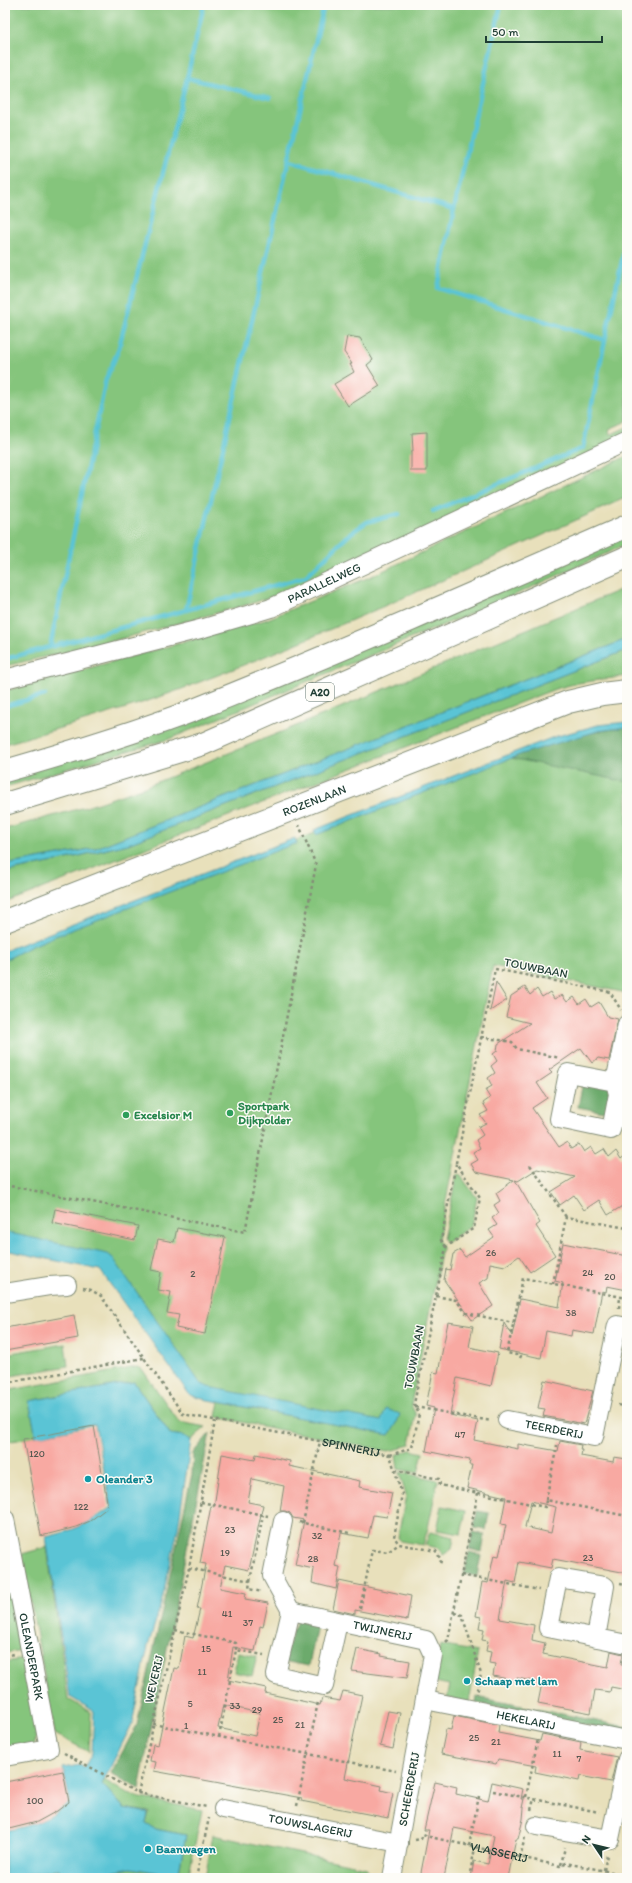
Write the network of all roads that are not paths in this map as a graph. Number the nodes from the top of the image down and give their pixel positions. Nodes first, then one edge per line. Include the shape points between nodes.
1 (627, 441) edge
2 (627, 526) edge
3 (627, 557) edge
4 (5, 679) edge
5 (627, 691) edge
6 (5, 771) edge
7 (5, 804) edge
8 (5, 921) edge
9 (625, 1018) edge
10 (615, 1082) junction
11 (67, 1285) road end
12 (5, 1293) edge
13 (627, 1327) edge
14 (507, 1420) road end
15 (5, 1519) edge
16 (283, 1521) dead end
17 (287, 1604) junction
18 (338, 1622) junction
19 (596, 1638) junction
20 (627, 1644) edge
21 (425, 1700) junction
22 (627, 1740) edge
23 (5, 1758) edge
24 (627, 1759) edge
25 (217, 1809) road end
26 (536, 1826) dead end
27 (399, 1842) junction
28 (392, 1878) edge

1 - 4 street, PARALLELWEG via 271,608 204,628
2 - 6 main road via 460,599 193,710 87,747
3 - 7 main road, A20 via 202,744
5 - 8 main road, ROZENLAAN via 568,702
9 - 10 street
10 - 10 street via 568,1073 558,1119 611,1130 618,1094
11 - 12 street
13 - 14 street, TEERDERIJ via 617,1325 594,1437
15 - 23 street, OLEANDERPARK via 49,1750
16 - 17 street via 272,1576
17 - 18 street, TWIJNERIJ
17 - 18 street, TWIJNERIJ via 276,1675 324,1686
18 - 21 street, TWIJNERIJ via 430,1647
19 - 19 street via 548,1628 558,1578 605,1586
19 - 20 street
21 - 22 street, HEKELARIJ
21 - 27 street, SCHEERDERIJ
24 - 26 street via 610,1840
25 - 27 street, TOUWSLAGERIJ
27 - 28 street, SCHEERDERIJ

